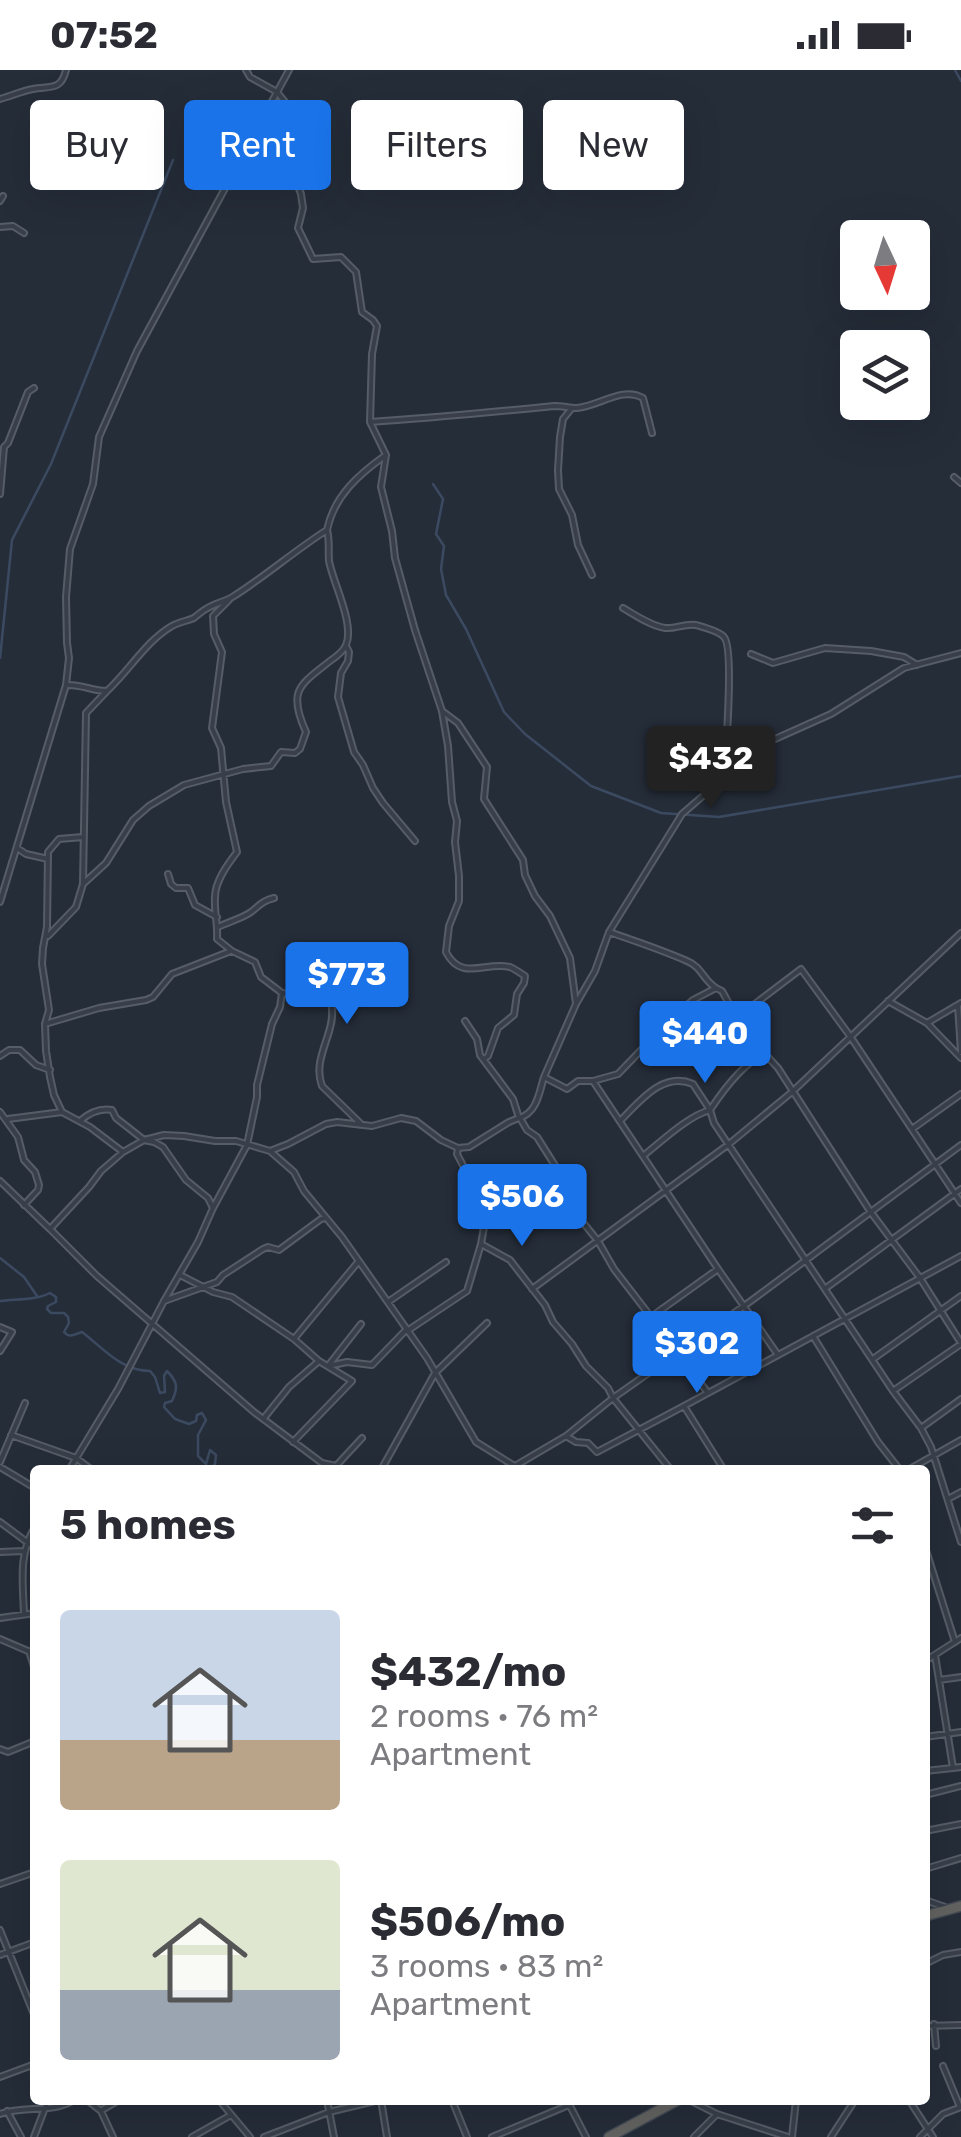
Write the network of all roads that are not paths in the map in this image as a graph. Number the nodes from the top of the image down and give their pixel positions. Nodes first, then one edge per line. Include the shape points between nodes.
1 (66, 70) edge
2 (246, 70) edge
3 (289, 70) edge
4 (278, 92) junction
5 (0, 99) edge
6 (0, 228) edge
7 (24, 232) dead end
8 (34, 388) dead end
9 (572, 408) junction
10 (370, 422) junction
11 (652, 434) dead end
12 (386, 455) junction
13 (954, 477) dead end
14 (961, 483) edge
15 (0, 494) edge
16 (327, 530) junction
17 (592, 575) dead end
18 (229, 600) junction
19 (623, 608) dead end
20 (346, 646) junction
21 (961, 652) edge
22 (751, 654) dead end
23 (917, 664) junction
24 (66, 685) junction
25 (107, 691) junction
26 (442, 711) junction
27 (757, 748) dead end
28 (222, 776) junction
29 (84, 838) junction
30 (415, 841) dead end
31 (17, 848) junction
32 (48, 860) junction
33 (168, 874) dead end
34 (82, 884) junction
35 (274, 898) dead end
36 (0, 902) edge
37 (217, 918) junction
38 (218, 927) junction
39 (609, 932) junction
40 (961, 934) edge
41 (45, 939) junction
42 (232, 951) junction
43 (716, 988) junction
44 (282, 993) junction
45 (888, 1000) junction
46 (576, 1004) junction
47 (959, 1004) edge
48 (739, 1016) junction
49 (464, 1021) dead end
50 (45, 1024) junction
51 (926, 1024) junction
52 (850, 1036) junction
53 (765, 1054) junction
54 (961, 1055) edge
55 (0, 1056) edge
56 (484, 1059) junction
57 (50, 1070) junction
58 (544, 1077) junction
59 (593, 1082) junction
60 (792, 1092) junction
61 (961, 1094) edge
62 (710, 1110) junction
63 (62, 1112) junction
64 (2, 1116) edge
65 (519, 1118) junction
66 (620, 1120) junction
67 (80, 1121) junction
68 (363, 1126) junction
69 (911, 1130) junction
70 (144, 1140) junction
71 (729, 1144) junction
72 (247, 1145) junction
73 (961, 1145) edge
74 (458, 1148) junction
75 (270, 1151) junction
76 (124, 1152) junction
77 (643, 1156) junction
78 (935, 1164) junction
79 (0, 1181) edge
80 (961, 1189) edge
81 (666, 1190) junction
82 (955, 1193) junction
83 (961, 1202) edge
84 (24, 1205) junction
85 (213, 1208) junction
86 (870, 1211) junction
87 (326, 1218) junction
88 (50, 1229) junction
89 (598, 1240) junction
90 (891, 1240) junction
91 (481, 1244) junction
92 (961, 1256) edge
93 (806, 1258) junction
94 (358, 1262) junction
95 (446, 1262) dead end
96 (718, 1269) junction
97 (180, 1274) junction
98 (920, 1278) junction
99 (204, 1287) junction
100 (826, 1288) junction
101 (532, 1289) junction
102 (961, 1296) edge
103 (164, 1301) junction
104 (388, 1303) junction
105 (744, 1306) junction
106 (940, 1311) junction
107 (650, 1317) junction
108 (846, 1318) junction
109 (153, 1323) junction
110 (487, 1323) dead end
111 (361, 1324) dead end
112 (0, 1327) edge
113 (406, 1330) junction
114 (813, 1336) junction
115 (294, 1340) junction
116 (961, 1344) edge
117 (0, 1351) edge
118 (677, 1352) junction
119 (778, 1355) junction
120 (873, 1359) junction
121 (319, 1361) junction
122 (328, 1366) junction
123 (435, 1373) junction
124 (894, 1391) junction
125 (708, 1393) junction
126 (613, 1398) junction
127 (961, 1400) edge
128 (25, 1402) dead end
129 (684, 1406) junction
130 (264, 1418) junction
131 (921, 1428) junction
132 (637, 1430) junction
133 (11, 1435) junction
134 (566, 1436) junction
135 (362, 1438) dead end
136 (961, 1440) edge
137 (293, 1442) junction
138 (934, 1455) junction
139 (76, 1458) junction
140 (0, 1464) edge
141 (72, 1465) edge
142 (85, 1465) edge
143 (329, 1465) edge
144 (341, 1465) edge
145 (384, 1465) edge
146 (513, 1465) edge
147 (517, 1465) edge
148 (667, 1465) edge
149 (720, 1465) edge
150 (896, 1465) edge
151 (917, 1465) edge
152 (30, 1485) edge
153 (961, 1492) edge
154 (948, 1499) junction
155 (0, 1522) edge
156 (30, 1534) edge
157 (961, 1540) edge
158 (26, 1541) junction
159 (30, 1544) edge
160 (0, 1552) edge
161 (24, 1552) junction
162 (930, 1563) edge
163 (24, 1614) junction
164 (30, 1614) edge
165 (0, 1618) edge
166 (961, 1638) edge
167 (0, 1639) edge
168 (955, 1642) junction
169 (30, 1651) edge
170 (934, 1655) junction
171 (930, 1656) edge
172 (961, 1677) edge
173 (938, 1680) junction
174 (961, 1732) edge
175 (948, 1734) junction
176 (930, 1736) edge
177 (30, 1742) edge
178 (0, 1750) edge
179 (961, 1767) edge
180 (953, 1768) junction
181 (930, 1770) edge
182 (961, 1786) edge
183 (930, 1794) edge
184 (961, 1824) edge
185 (930, 1830) edge
186 (961, 1858) edge
187 (930, 1867) edge
188 (30, 1874) edge
189 (0, 1884) edge
190 (930, 1902) edge
191 (961, 1906) edge
192 (949, 1909) junction
193 (930, 1915) edge
194 (0, 1930) edge
195 (30, 1944) edge
196 (9, 1952) junction
197 (961, 1952) edge
198 (0, 1956) edge
199 (930, 1962) edge
200 (30, 2004) edge
201 (934, 2024) junction
202 (930, 2025) edge
203 (961, 2025) edge
204 (936, 2046) dead end
205 (30, 2066) edge
206 (943, 2066) dead end
207 (0, 2077) edge
208 (47, 2105) edge
209 (64, 2105) edge
210 (93, 2105) edge
211 (111, 2105) edge
212 (223, 2105) edge
213 (328, 2105) edge
214 (359, 2105) edge
215 (381, 2105) edge
216 (454, 2105) edge
217 (564, 2105) edge
218 (569, 2105) edge
219 (652, 2105) edge
220 (668, 2105) edge
221 (699, 2105) edge
222 (795, 2105) edge
223 (852, 2105) edge
224 (912, 2105) edge
225 (960, 2107) edge
226 (46, 2110) junction
227 (8, 2111) junction
228 (101, 2111) junction
229 (329, 2112) junction
230 (652, 2113) junction
231 (0, 2114) edge
232 (717, 2114) junction
233 (232, 2115) junction
234 (961, 2117) edge
235 (928, 2129) junction
236 (22, 2137) edge
237 (34, 2137) edge
238 (113, 2137) edge
239 (192, 2137) edge
240 (250, 2137) edge
241 (264, 2137) edge
242 (334, 2137) edge
243 (387, 2137) edge
244 (468, 2137) edge
245 (492, 2137) edge
246 (586, 2137) edge
247 (609, 2137) edge
248 (694, 2137) edge
249 (790, 2137) edge
250 (831, 2137) edge
251 (920, 2137) edge
252 (933, 2137) edge

1 - 5 street via 53,88
2 - 4 street
3 - 4 street
4 - 10 street via 289,107 303,241 313,259 341,257 356,272 362,312 377,326
4 - 24 street via 137,351 99,438 94,484 70,548
6 - 7 street
8 - 15 street via 4,448
9 - 10 street
9 - 11 street via 640,395
9 - 17 street via 560,438 559,489
10 - 12 street
12 - 16 street via 347,488
12 - 26 street via 380,487 395,558
13 - 14 street
16 - 18 street
16 - 20 street
18 - 25 street via 173,625
18 - 28 street via 213,616 222,652 212,728
19 - 39 street via 664,628 686,624 727,640 725,768 718,783 682,814
20 - 28 street via 299,688 306,732 300,749 281,752 270,766
20 - 30 street via 338,696 354,752
21 - 23 street
22 - 23 street via 773,663 825,648 891,653
23 - 27 street
24 - 25 street
24 - 31 street
25 - 29 street via 86,713
26 - 46 street via 487,767 484,800 523,860 570,958
26 - 56 street via 459,876 446,952 464,968 510,967 525,976 514,1015 498,1028
28 - 34 street via 184,785 149,806
28 - 37 street via 238,852 214,890
29 - 32 street via 59,839
29 - 34 street
31 - 32 street
31 - 36 street
32 - 41 street
33 - 37 street via 171,884 188,888 196,905
34 - 41 street via 76,907
35 - 38 street
37 - 38 street
38 - 42 street via 216,939
39 - 43 street via 689,961
39 - 46 street
40 - 45 street
41 - 50 street
42 - 44 street via 255,962 261,977
42 - 50 street via 172,974 146,1000
43 - 48 street
43 - 59 street via 672,1018 618,1074
44 - 68 street via 324,996 331,1003 319,1080
44 - 72 street
45 - 51 street
45 - 52 street
46 - 58 street
47 - 51 street
47 - 54 street
48 - 52 street via 801,969
48 - 53 street
49 - 56 street
50 - 57 street
51 - 54 street
52 - 60 street
52 - 69 street
53 - 60 street
53 - 62 street via 749,1063
55 - 57 street via 20,1050
56 - 65 street
57 - 63 street
58 - 59 street via 567,1089
58 - 65 street via 534,1109
59 - 66 street
60 - 71 street
60 - 86 street
61 - 69 street
62 - 66 street via 693,1084 667,1082
62 - 71 street
62 - 77 street
63 - 64 street
63 - 67 street
64 - 84 street via 39,1185
65 - 74 street
65 - 89 street
66 - 77 street
67 - 70 street via 112,1110
67 - 76 street
68 - 74 street via 408,1118
68 - 75 street via 326,1124
69 - 78 street
70 - 72 street via 164,1135
70 - 76 street
70 - 85 street via 163,1148
71 - 81 street
71 - 93 street
72 - 75 street
72 - 85 street
73 - 78 street
74 - 91 street via 482,1214
75 - 87 street
76 - 88 street
77 - 81 street
78 - 82 street
78 - 86 street
79 - 84 street
80 - 82 street
81 - 89 street
81 - 96 street
82 - 83 street
82 - 90 street
84 - 88 street
85 - 97 street
86 - 90 street
86 - 93 street
87 - 94 street
87 - 99 street
88 - 109 street
89 - 101 street
89 - 107 street
90 - 98 street
90 - 100 street
91 - 101 street via 510,1260
91 - 113 street via 467,1290
92 - 98 street
93 - 100 street
93 - 105 street
94 - 104 street
94 - 115 street
95 - 104 street
96 - 105 street
96 - 107 street
97 - 99 street
97 - 103 street
98 - 106 street
98 - 108 street
99 - 103 street
99 - 115 street via 232,1296
100 - 108 street
101 - 126 street
102 - 106 street
103 - 109 street
104 - 113 street
105 - 118 street
105 - 119 street
106 - 116 street
106 - 120 street
107 - 118 street
108 - 114 street
108 - 120 street
109 - 130 street
109 - 139 street
110 - 123 street
111 - 122 street
112 - 117 street via 12,1332
113 - 122 street via 372,1365
113 - 123 street
114 - 119 street
114 - 150 street
115 - 121 street
116 - 124 street
118 - 125 street
118 - 126 street
119 - 125 street
120 - 124 street
121 - 122 street
121 - 130 street
122 - 137 street via 352,1380
123 - 145 street
123 - 146 street via 476,1442
124 - 131 street
125 - 129 street
126 - 132 street
126 - 134 street
127 - 131 street
128 - 133 street
129 - 132 street
129 - 149 street
130 - 137 street
131 - 138 street
132 - 134 street via 597,1452
132 - 148 street
133 - 139 street
133 - 140 street
134 - 147 street
135 - 144 street
136 - 138 street
137 - 143 street
138 - 151 street
138 - 154 street
139 - 141 street
139 - 142 street
140 - 152 street
153 - 154 street
154 - 157 street
155 - 158 street
156 - 158 street
158 - 159 street
158 - 161 street
160 - 161 street
161 - 163 street
162 - 168 street
163 - 164 street
163 - 165 street
166 - 168 street
167 - 169 street
168 - 170 street
170 - 171 street
170 - 173 street
172 - 173 street
173 - 175 street
174 - 175 street
175 - 176 street
175 - 180 street
177 - 178 street
179 - 180 street
180 - 181 street
182 - 183 street
184 - 185 street
186 - 187 street
188 - 189 street
190 - 192 street
191 - 192 highway
192 - 193 highway
194 - 196 street
195 - 196 street
196 - 198 street
196 - 200 street
197 - 199 street
201 - 202 street
201 - 203 street
201 - 204 street
205 - 207 street
206 - 225 street
208 - 226 street
209 - 226 street
210 - 228 street
211 - 228 street
212 - 233 street
213 - 229 street
214 - 229 street
215 - 243 street
216 - 244 street
217 - 245 street
218 - 246 street
219 - 230 street
220 - 230 highway
221 - 232 street
222 - 249 street
223 - 250 street
224 - 235 street
225 - 234 street
225 - 235 street
226 - 227 street
226 - 237 street
227 - 231 street
227 - 236 street
228 - 238 street
229 - 241 street
229 - 242 street
230 - 247 highway
232 - 248 street
232 - 249 street
233 - 239 street
233 - 240 street
235 - 251 street
235 - 252 street

